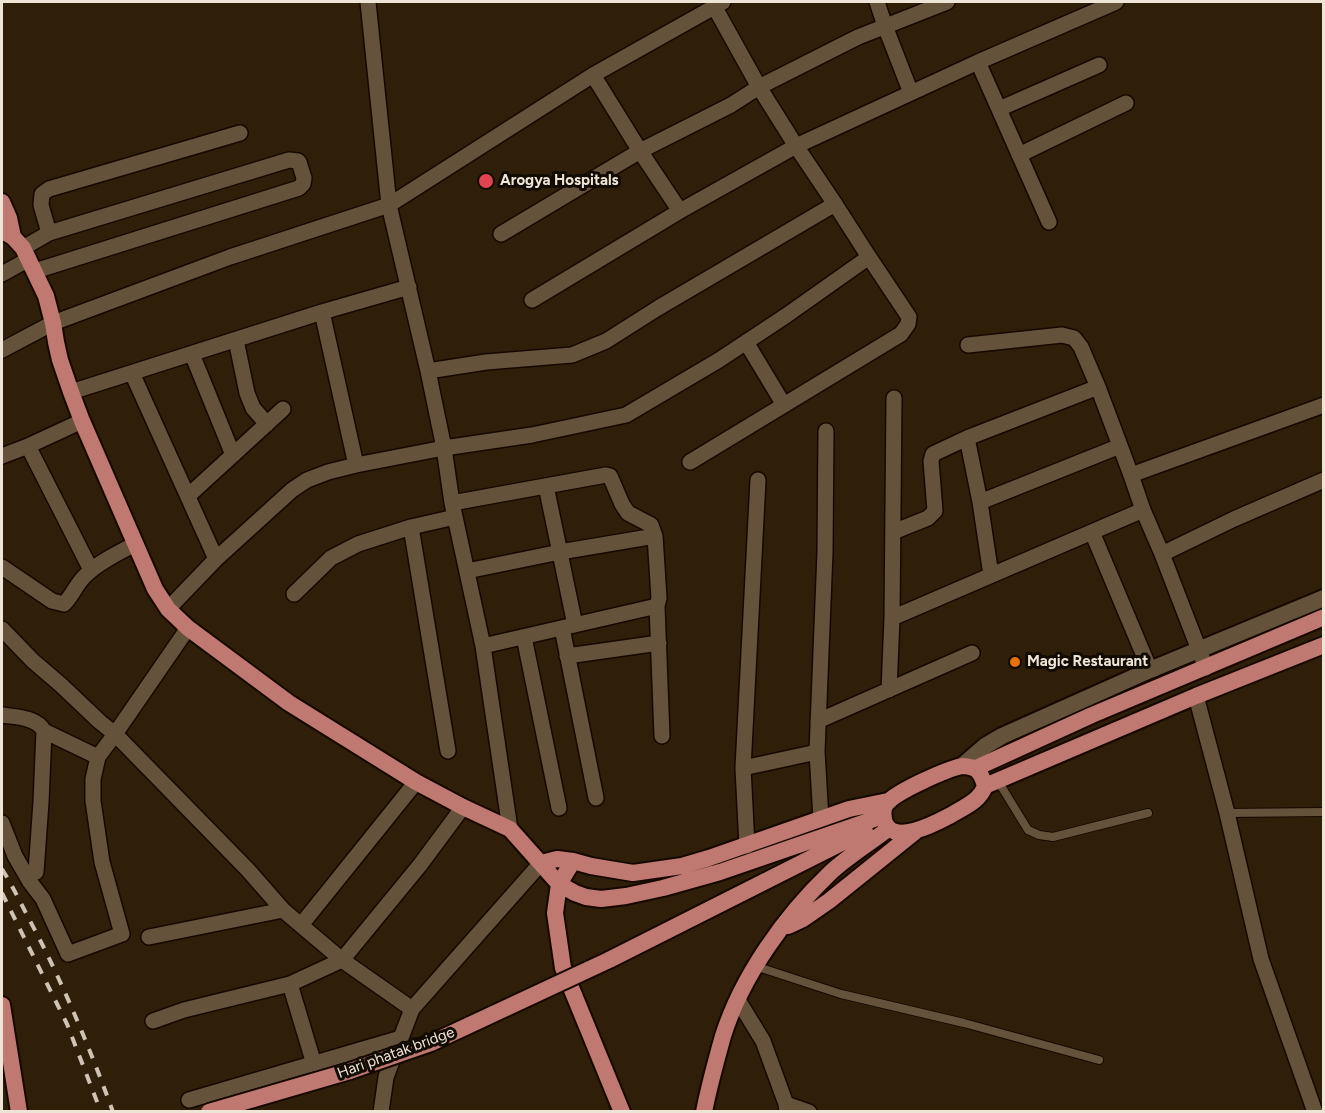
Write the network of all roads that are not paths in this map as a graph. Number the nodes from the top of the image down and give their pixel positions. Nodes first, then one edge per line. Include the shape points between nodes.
1 (368, 2) edge
2 (877, 2) edge
3 (947, 2) edge
4 (1116, 2) edge
5 (719, 4) edge
6 (885, 26) junction
7 (978, 62) junction
8 (1099, 65) dead end
9 (593, 75) junction
10 (759, 87) junction
11 (911, 93) junction
12 (1126, 104) dead end
13 (999, 109) junction
14 (240, 133) dead end
15 (796, 146) junction
16 (640, 151) junction
17 (1019, 155) junction
18 (2, 202) edge
19 (835, 204) junction
20 (389, 205) junction
21 (680, 211) junction
22 (1049, 222) dead end
23 (49, 233) junction
24 (501, 234) dead end
25 (20, 249) edge
26 (869, 257) junction
27 (2, 274) edge
28 (409, 287) junction
29 (532, 300) dead end
30 (322, 312) junction
31 (53, 323) junction
32 (236, 340) junction
33 (746, 342) junction
34 (968, 345) dead end
35 (2, 350) edge
36 (192, 354) junction
37 (428, 371) junction
38 (132, 373) junction
39 (1098, 387) junction
40 (71, 392) junction
41 (894, 398) dead end
42 (784, 405) junction
43 (1323, 405) edge
44 (283, 409) dead end
45 (82, 421) junction
46 (267, 424) junction
47 (826, 432) dead end
48 (967, 438) junction
49 (27, 446) junction
50 (1120, 446) junction
51 (444, 448) junction
52 (233, 455) junction
53 (2, 456) edge
54 (690, 462) dead end
55 (356, 465) junction
56 (1131, 475) junction
57 (758, 480) dead end
58 (1323, 480) edge
59 (546, 486) junction
60 (188, 496) junction
61 (980, 502) junction
62 (454, 510) junction
63 (1143, 510) junction
64 (411, 527) junction
65 (893, 532) junction
66 (1092, 532) junction
67 (655, 536) junction
68 (135, 544) junction
69 (560, 552) junction
70 (1162, 554) junction
71 (216, 559) junction
72 (2, 567) edge
73 (91, 570) junction
74 (467, 571) junction
75 (991, 575) junction
76 (294, 594) dead end
77 (1323, 598) edge
78 (657, 606) junction
79 (168, 609) junction
80 (1323, 617) edge
81 (892, 618) junction
82 (568, 627) junction
83 (188, 628) junction
84 (2, 629) edge
85 (524, 637) junction
86 (659, 643) junction
87 (1323, 645) edge
88 (483, 646) junction
89 (1198, 650) junction
90 (972, 653) dead end
91 (567, 656) junction
92 (1206, 668) junction
93 (1150, 670) junction
94 (889, 690) junction
95 (1196, 696) junction
96 (2, 716) edge
97 (818, 721) junction
98 (44, 731) junction
99 (115, 734) junction
100 (662, 736) dead end
101 (448, 751) dead end
102 (817, 752) junction
103 (98, 757) junction
104 (969, 767) junction
105 (742, 768) junction
106 (416, 782) junction
107 (991, 783) junction
108 (596, 798) dead end
109 (463, 807) junction
110 (559, 807) dead end
111 (1323, 812) edge
112 (1148, 813) dead end
113 (1227, 813) junction
114 (886, 817) junction
115 (821, 819) junction
116 (2, 823) edge
117 (510, 829) junction
118 (916, 831) junction
119 (747, 846) junction
120 (573, 861) junction
121 (541, 863) junction
122 (36, 872) dead end
123 (559, 884) junction
124 (284, 910) junction
125 (301, 925) junction
126 (779, 931) junction
127 (149, 937) dead end
128 (342, 960) junction
129 (755, 966) junction
130 (290, 984) junction
131 (738, 1000) junction
132 (2, 1005) edge
133 (412, 1009) junction
134 (153, 1021) dead end
135 (401, 1038) junction
136 (1099, 1060) dead end
137 (314, 1064) junction
138 (189, 1100) dead end
139 (786, 1108) edge
140 (19, 1112) edge
141 (209, 1112) edge
142 (381, 1112) edge
143 (622, 1112) edge
144 (704, 1112) edge
145 (809, 1112) edge
146 (1315, 1112) edge

1 - 20 street
2 - 6 street
3 - 6 street
4 - 7 street
5 - 9 street
5 - 10 street
6 - 10 street
6 - 11 street
7 - 11 street
7 - 13 street
8 - 13 street
9 - 16 street
9 - 20 street
10 - 15 street
10 - 16 street
11 - 15 street
12 - 17 street
13 - 17 street
14 - 23 street via 49,189 42,194 40,205
15 - 19 street
15 - 21 street
16 - 21 street
16 - 24 street
17 - 22 street
18 - 25 main road
19 - 26 street
19 - 37 street via 606,341 572,355
20 - 28 street
20 - 31 street
21 - 29 street
23 - 25 street
23 - 25 street via 289,160 298,160 304,178 298,188
25 - 27 street
25 - 31 main road via 46,296
26 - 33 street
26 - 42 street via 909,317 908,324 901,334
28 - 30 street
28 - 37 street
30 - 32 street
30 - 55 street
31 - 35 street
31 - 40 main road
32 - 36 street
32 - 46 street via 247,393 253,408
33 - 42 street
33 - 51 street via 626,415
34 - 39 street via 1062,335 1074,338
36 - 38 street
36 - 52 street
37 - 51 street
38 - 40 street
38 - 60 street
39 - 48 street
39 - 50 street
40 - 45 main road
41 - 65 street
42 - 54 street
43 - 56 street
44 - 46 street
45 - 49 street
45 - 68 main road
46 - 52 street
47 - 97 street
48 - 61 street
48 - 65 street via 931,456 935,511 928,518
49 - 53 street
49 - 73 street
50 - 56 street
50 - 61 street
51 - 55 street
51 - 62 street
52 - 60 street
55 - 71 street via 307,480 292,490
56 - 63 street
57 - 105 street
58 - 70 street
59 - 62 street
59 - 67 street via 610,476 628,513 651,525
59 - 69 street
60 - 71 street
61 - 75 street
62 - 64 street
62 - 74 street
63 - 66 street
63 - 70 street
64 - 76 street via 358,544 331,558
64 - 101 street
65 - 81 street
66 - 75 street
66 - 93 street
67 - 69 street
67 - 78 street
68 - 73 street
68 - 79 main road
69 - 74 street
69 - 82 street
70 - 89 street
71 - 79 street
72 - 73 street via 52,601 64,604
74 - 88 street
75 - 81 street
77 - 89 street
78 - 82 street
78 - 86 street
79 - 83 main road
80 - 92 main road
81 - 94 street
82 - 85 street
82 - 91 street
83 - 99 street
83 - 106 main road via 289,703
84 - 99 street via 33,662
85 - 88 street
85 - 110 street
86 - 91 street
86 - 100 street
87 - 95 main road
88 - 117 street
89 - 92 street
89 - 93 street
90 - 94 street
91 - 108 street
92 - 104 main road
93 - 104 street via 1002,735 985,746
94 - 97 street
95 - 107 main road
95 - 113 street
96 - 98 street via 28,719
97 - 102 street
98 - 103 street
98 - 122 street
99 - 103 street
99 - 124 street
102 - 105 street
102 - 115 street
103 - 116 street via 93,801 102,862 122,934 68,954 43,899 15,856
104 - 107 main road
104 - 114 main road via 953,768 903,792
105 - 119 street
106 - 109 main road
106 - 125 street
107 - 112 lane via 1028,830 1039,835 1053,837
107 - 118 main road via 971,804
109 - 117 main road
109 - 128 street
111 - 113 lane
113 - 146 street via 1261,959
114 - 115 main road via 849,809
114 - 118 main road via 903,834
114 - 123 main road via 720,872 626,896 586,897
114 - 126 main road via 814,889
114 - 141 main road, Hari phatak bridge, bridge via 609,960 431,1043
115 - 119 main road
117 - 121 main road
118 - 126 main road via 829,901
119 - 120 main road via 682,866 633,873
120 - 121 main road
120 - 123 main road
121 - 123 main road
121 - 133 street
123 - 143 main road via 555,913 563,968
124 - 125 street
124 - 127 street
125 - 128 street
126 - 129 main road
128 - 130 street
128 - 133 street
129 - 131 main road
129 - 136 lane via 841,994
130 - 134 street
130 - 137 street
131 - 139 street via 763,1041
131 - 144 main road via 724,1035
132 - 140 main road
133 - 135 street
135 - 137 street
135 - 142 street via 386,1077
137 - 138 street
139 - 145 street

